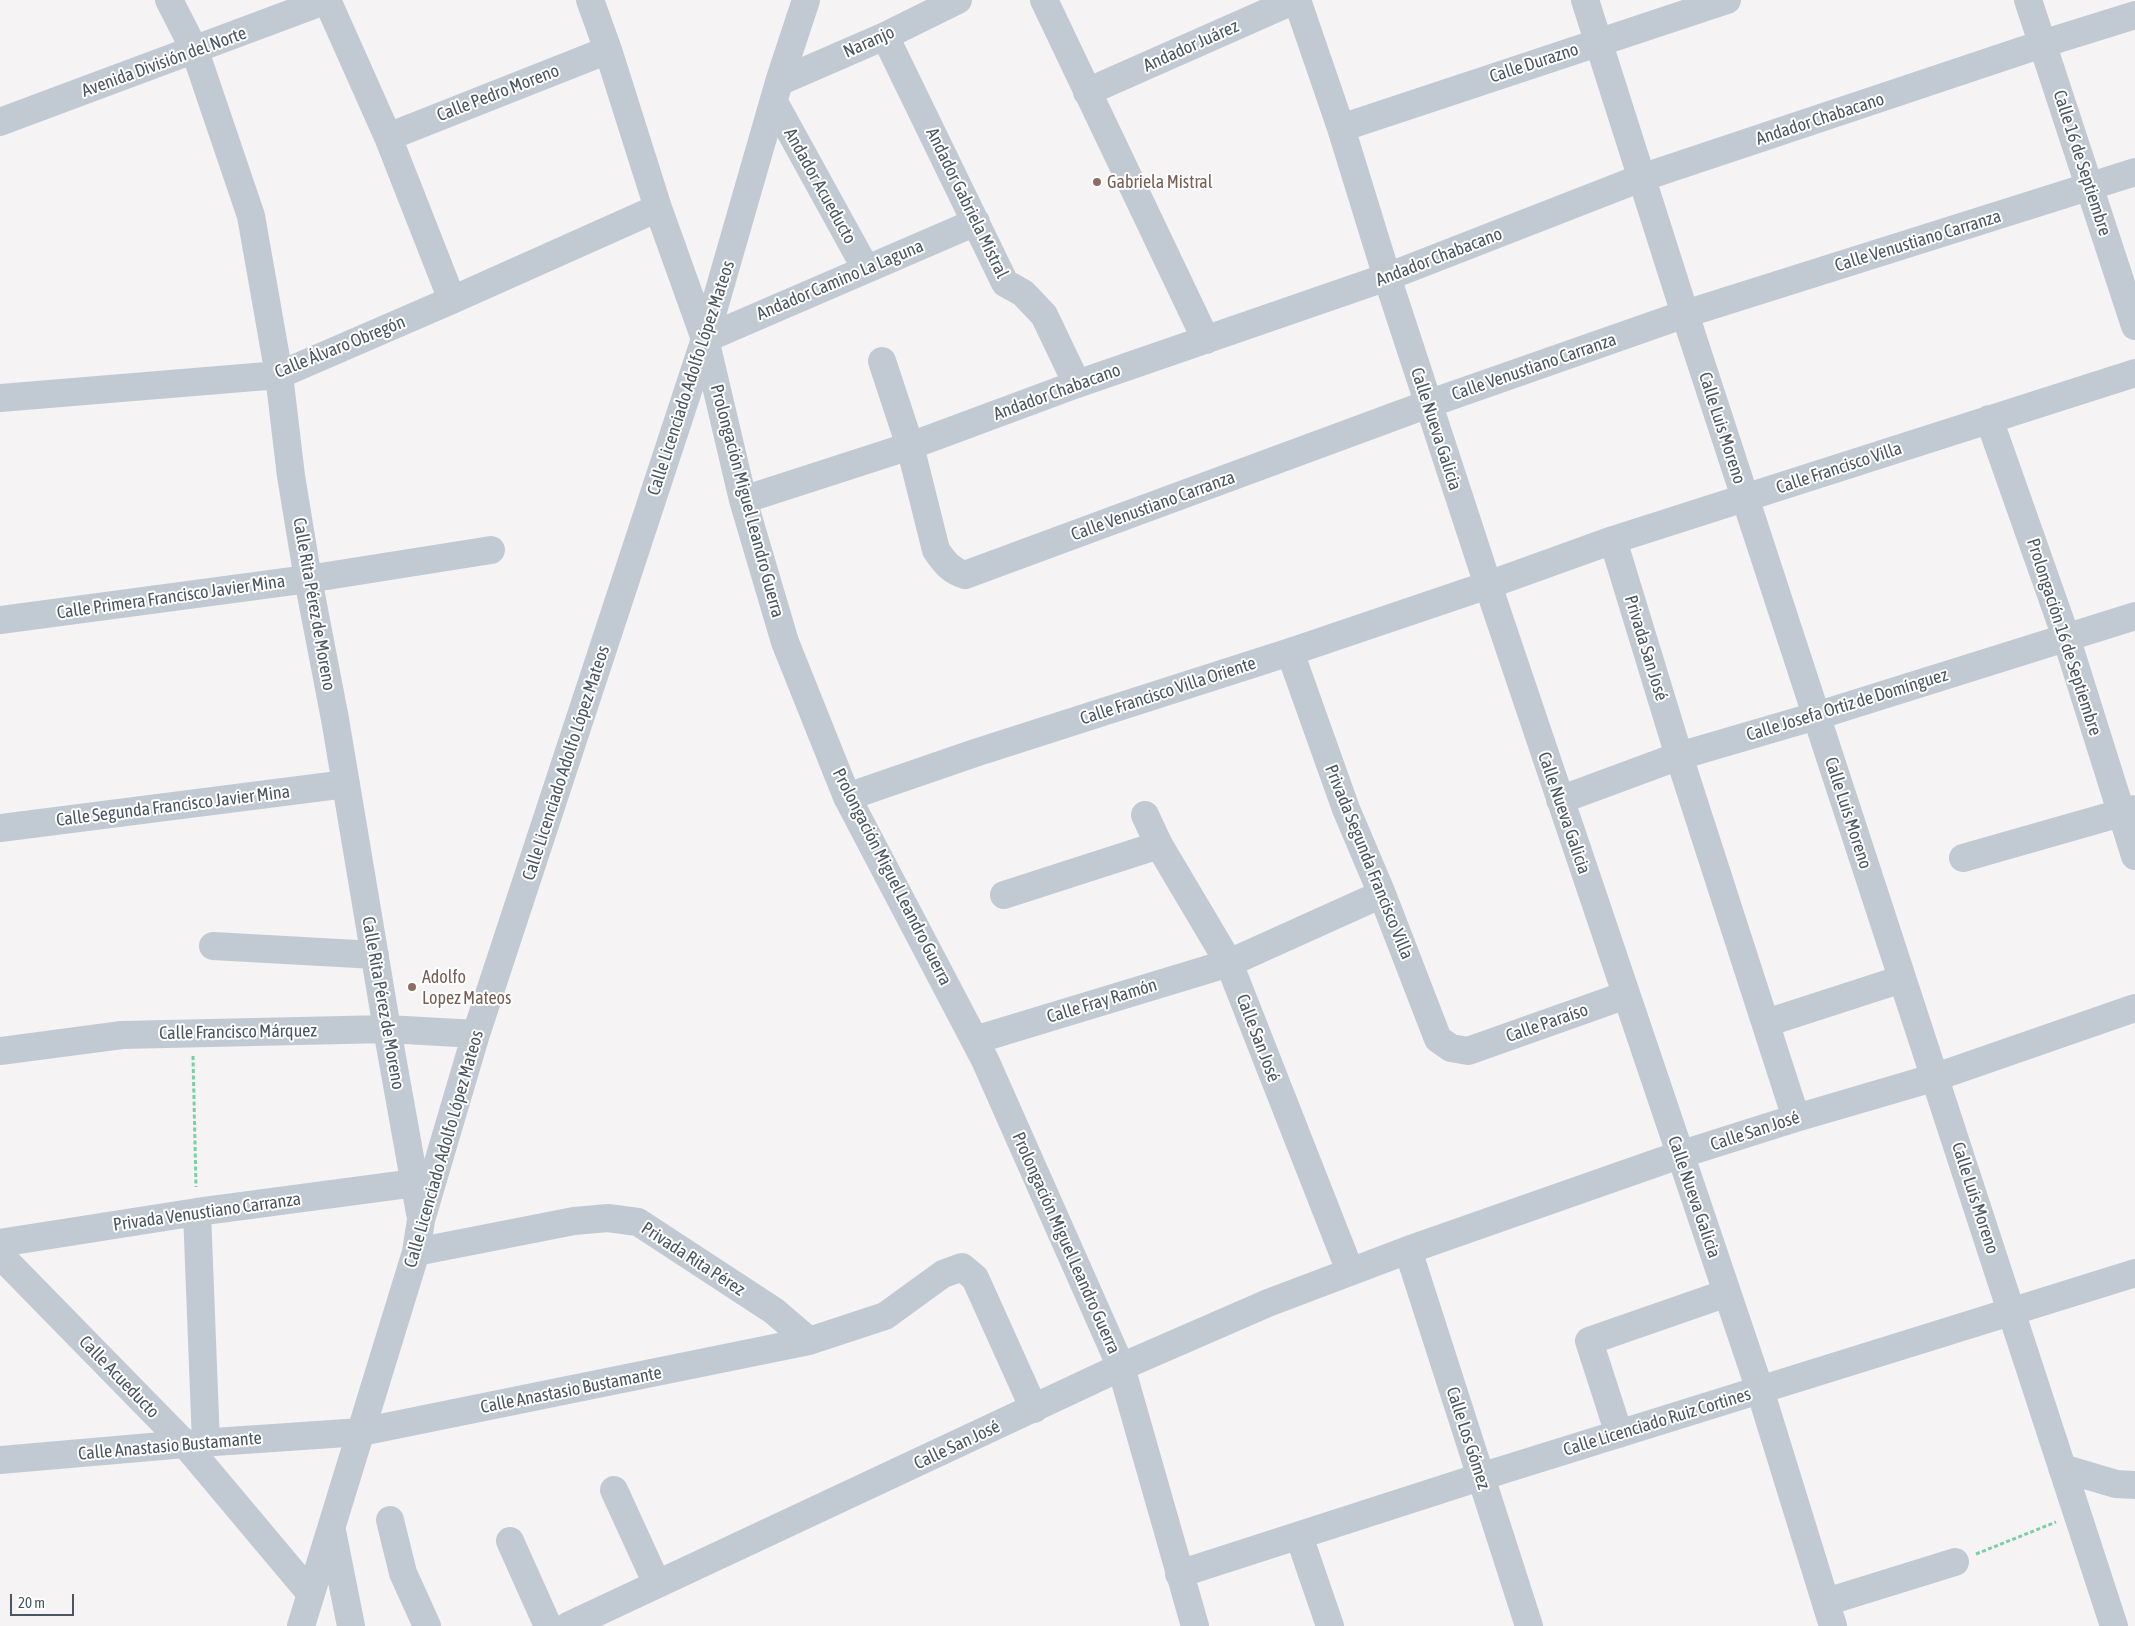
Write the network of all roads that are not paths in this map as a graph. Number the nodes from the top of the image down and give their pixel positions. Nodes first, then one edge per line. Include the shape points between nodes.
1 (169, 0) edge
2 (327, 0) edge
3 (590, 0) edge
4 (806, 0) edge
5 (958, 0) edge
6 (1044, 0) edge
7 (1296, 0) edge
8 (1585, 0) edge
9 (1727, 0) edge
10 (2028, 0) edge
11 (2135, 16) edge
12 (885, 36) junction
13 (1598, 42) junction
14 (2042, 44) junction
15 (608, 50) junction
16 (195, 51) junction
17 (777, 92) junction
18 (1088, 92) junction
19 (0, 122) edge
20 (1341, 128) junction
21 (388, 137) junction
22 (2135, 172) edge
23 (1641, 178) junction
24 (2090, 188) junction
25 (658, 208) junction
26 (976, 222) junction
27 (866, 269) junction
28 (1387, 277) junction
29 (452, 300) junction
30 (1685, 314) junction
31 (2135, 326) edge
32 (705, 339) junction
33 (1206, 340) junction
34 (882, 360) dead end
35 (2135, 373) edge
36 (279, 375) junction
37 (1078, 384) junction
38 (0, 398) edge
39 (1428, 404) junction
40 (1989, 419) junction
41 (910, 446) junction
42 (1745, 498) junction
43 (743, 500) junction
44 (1613, 540) junction
45 (491, 550) dead end
46 (308, 579) junction
47 (1488, 585) junction
48 (2135, 616) edge
49 (0, 620) edge
50 (2066, 637) junction
51 (1290, 652) junction
52 (1816, 716) junction
53 (1679, 756) junction
54 (346, 784) junction
55 (847, 797) junction
56 (1560, 800) junction
57 (2128, 811) edge
58 (1145, 815) dead end
59 (0, 828) edge
60 (1159, 845) junction
61 (2135, 856) edge
62 (1963, 858) dead end
63 (1382, 894) junction
64 (1004, 895) dead end
65 (213, 946) dead end
66 (375, 956) junction
67 (1229, 963) junction
68 (1902, 978) junction
69 (1626, 995) junction
70 (2135, 1008) edge
71 (1766, 1023) junction
72 (387, 1029) junction
73 (476, 1034) junction
74 (975, 1040) junction
75 (0, 1051) edge
76 (1468, 1051) joint
77 (1936, 1077) junction
78 (1796, 1118) junction
79 (1679, 1155) junction
80 (415, 1183) junction
81 (197, 1212) junction
82 (422, 1220) junction
83 (0, 1243) edge
84 (1408, 1250) junction
85 (416, 1252) junction
86 (0, 1255) edge
87 (1350, 1271) junction
88 (2135, 1273) edge
89 (1727, 1293) junction
90 (2011, 1312) junction
91 (809, 1341) junction
92 (1121, 1367) junction
93 (1760, 1390) junction
94 (1034, 1409) junction
95 (361, 1432) junction
96 (1619, 1434) junction
97 (196, 1444) junction
98 (0, 1460) edge
99 (2062, 1468) junction
100 (1480, 1478) junction
101 (2135, 1485) edge
102 (614, 1490) dead end
103 (390, 1520) dead end
104 (331, 1527) junction
105 (1299, 1536) junction
106 (510, 1541) dead end
107 (1955, 1562) road end
108 (1179, 1574) junction
109 (657, 1584) junction
110 (311, 1594) junction
111 (1829, 1614) edge
112 (301, 1626) edge
113 (350, 1626) edge
114 (427, 1626) edge
115 (548, 1626) edge
116 (568, 1626) edge
117 (1195, 1626) edge
118 (1330, 1626) edge
119 (1528, 1626) edge
120 (2114, 1626) edge

1 - 16 street, Calle Rita Pérez de Moreno
2 - 16 street, Avenida División del Norte
2 - 21 street
3 - 15 street, Prolongación Miguel Leandro Guerra
4 - 17 street, Calle Licenciado Adolfo López Mateos
5 - 12 street, Naranjo
6 - 18 street
7 - 18 street, Andador Juárez
7 - 20 street, Calle Nueva Galicia
8 - 13 street, Calle Luis Moreno
9 - 13 street, Calle Durazno
10 - 14 street, Calle 16 de Septiembre
11 - 14 street, Andador Chabacano
12 - 17 street, Naranjo
12 - 26 street, Andador Gabriela Mistral
13 - 20 street, Calle Durazno
13 - 23 street, Calle Luis Moreno
14 - 23 street, Andador Chabacano
14 - 24 street, Calle 16 de Septiembre
15 - 21 street, Calle Pedro Moreno
15 - 25 street, Prolongación Miguel Leandro Guerra
16 - 19 street, Avenida División del Norte
16 - 36 street, Calle Rita Pérez de Moreno via 251,216
17 - 27 street, Andador Acueducto
17 - 32 street, Calle Licenciado Adolfo López Mateos
18 - 33 street
20 - 28 street, Calle Nueva Galicia
21 - 29 street
22 - 24 street, Calle Venustiano Carranza
23 - 28 street, Andador Chabacano
23 - 30 street, Calle Luis Moreno
24 - 30 street, Calle Venustiano Carranza
24 - 31 street, Calle 16 de Septiembre
25 - 29 street, Calle Álvaro Obregón
25 - 32 street, Prolongación Miguel Leandro Guerra
26 - 27 street, Andador Camino La Laguna
26 - 37 street, Andador Gabriela Mistral via 1005,283 1023,293 1044,315
27 - 32 street, Andador Camino La Laguna
28 - 33 street, Andador Chabacano
28 - 39 street, Calle Nueva Galicia
29 - 36 street, Calle Álvaro Obregón
30 - 39 street, Calle Venustiano Carranza
30 - 42 street, Calle Luis Moreno
32 - 43 street, Prolongación Miguel Leandro Guerra
32 - 73 street, Calle Licenciado Adolfo López Mateos
33 - 37 street, Andador Chabacano
34 - 41 street, Calle Venustiano Carranza
35 - 40 street, Calle Francisco Villa
36 - 38 street, Calle Álvaro Obregón
36 - 46 street, Calle Rita Pérez de Moreno via 290,476
37 - 41 street, Andador Chabacano
39 - 41 street, Calle Venustiano Carranza via 965,575 955,572 936,550
39 - 47 street, Calle Nueva Galicia
40 - 42 street, Calle Francisco Villa
40 - 50 street, Prolongación 16 de Septiembre
41 - 43 street, Andador Chabacano
42 - 44 street, Calle Francisco Villa
42 - 52 street, Calle Luis Moreno
43 - 55 street, Prolongación Miguel Leandro Guerra via 785,642
44 - 47 street, Calle Francisco Villa
44 - 53 street, Privada San José
45 - 46 street, Calle Primera Francisco Javier Mina
46 - 49 street, Calle Primera Francisco Javier Mina
46 - 54 street, Calle Rita Pérez de Moreno
47 - 51 street, Calle Francisco Villa Oriente
47 - 56 street, Calle Nueva Galicia
48 - 50 street, Calle Josefa Ortiz de Domínguez
50 - 52 street, Calle Josefa Ortiz de Domínguez
50 - 57 street, Prolongación 16 de Septiembre
51 - 55 street, Calle Francisco Villa Oriente
51 - 63 street, Privada Segunda Francisco Villa via 1346,809
52 - 53 street, Calle Josefa Ortiz de Domínguez
52 - 68 street, Calle Luis Moreno
53 - 56 street, Calle Josefa Ortiz de Domínguez
53 - 71 street
54 - 59 street, Calle Segunda Francisco Javier Mina
54 - 66 street, Calle Rita Pérez de Moreno
55 - 74 street, Prolongación Miguel Leandro Guerra
56 - 69 street, Calle Nueva Galicia
57 - 61 street, Prolongación 16 de Septiembre
57 - 62 street
58 - 60 street, Calle San José
60 - 64 street
60 - 67 street, Calle San José
63 - 67 street, Calle Fray Ramón
63 - 76 street, Privada Segunda Francisco Villa via 1438,1039 1450,1048
65 - 66 street
66 - 72 street, Calle Rita Pérez de Moreno
67 - 74 street, Calle Fray Ramón
67 - 87 street, Calle San José
68 - 71 street
68 - 77 street, Calle Luis Moreno
69 - 76 street, Calle Paraíso
69 - 79 street, Calle Nueva Galicia
70 - 77 street, Calle San José
71 - 78 street
72 - 73 street, Calle Francisco Márquez
72 - 75 street, Calle Francisco Márquez via 122,1035
72 - 80 street, Calle Rita Pérez de Moreno
73 - 82 street, Calle Licenciado Adolfo López Mateos
74 - 92 street, Prolongación Miguel Leandro Guerra
77 - 78 street, Calle San José
77 - 90 street, Calle Luis Moreno
78 - 79 street, Calle San José
79 - 84 street, Calle San José
79 - 89 street, Calle Nueva Galicia
80 - 81 street, Privada Venustiano Carranza
80 - 82 street, Calle Rita Pérez de Moreno
81 - 83 street, Privada Venustiano Carranza
81 - 97 street
82 - 85 street, Calle Licenciado Adolfo López Mateos
84 - 87 street, Calle San José
84 - 100 street, Calle Los Gómez
85 - 91 street, Privada Rita Pérez via 574,1220 608,1218 638,1222 774,1311
85 - 95 street, Calle Licenciado Adolfo López Mateos
86 - 97 street, Calle Acueducto
87 - 92 street, Calle San José
88 - 90 street, Calle Licenciado Ruiz Cortines
89 - 93 street, Calle Nueva Galicia
89 - 96 street via 1589,1340
90 - 93 street, Calle Licenciado Ruiz Cortines
90 - 99 street, Calle Luis Moreno
91 - 94 street, Calle Anastasio Bustamante via 886,1316 943,1274 962,1268 975,1278
91 - 95 street, Calle Anastasio Bustamante
92 - 94 street, Calle San José
92 - 108 street, Prolongación Miguel Leandro Guerra
93 - 96 street, Calle Licenciado Ruiz Cortines
93 - 111 street, Calle Nueva Galicia
94 - 109 street, Calle San José
95 - 97 street, Calle Anastasio Bustamante
95 - 104 street, Calle Licenciado Adolfo López Mateos
96 - 100 street, Calle Licenciado Ruiz Cortines
97 - 98 street, Calle Anastasio Bustamante
97 - 110 street, Calle Acueducto
99 - 101 street via 2116,1484
99 - 120 street, Calle Luis Moreno
100 - 105 street, Calle Licenciado Ruiz Cortines
100 - 119 street, Calle Los Gómez
102 - 109 street
103 - 114 street via 403,1573
104 - 110 street, Calle Licenciado Adolfo López Mateos
104 - 113 street
105 - 108 street, Calle Licenciado Ruiz Cortines
105 - 118 street
106 - 115 street
107 - 111 street
108 - 117 street, Prolongación Miguel Leandro Guerra
109 - 116 street, Calle San José
110 - 112 street, Calle Licenciado Adolfo López Mateos

